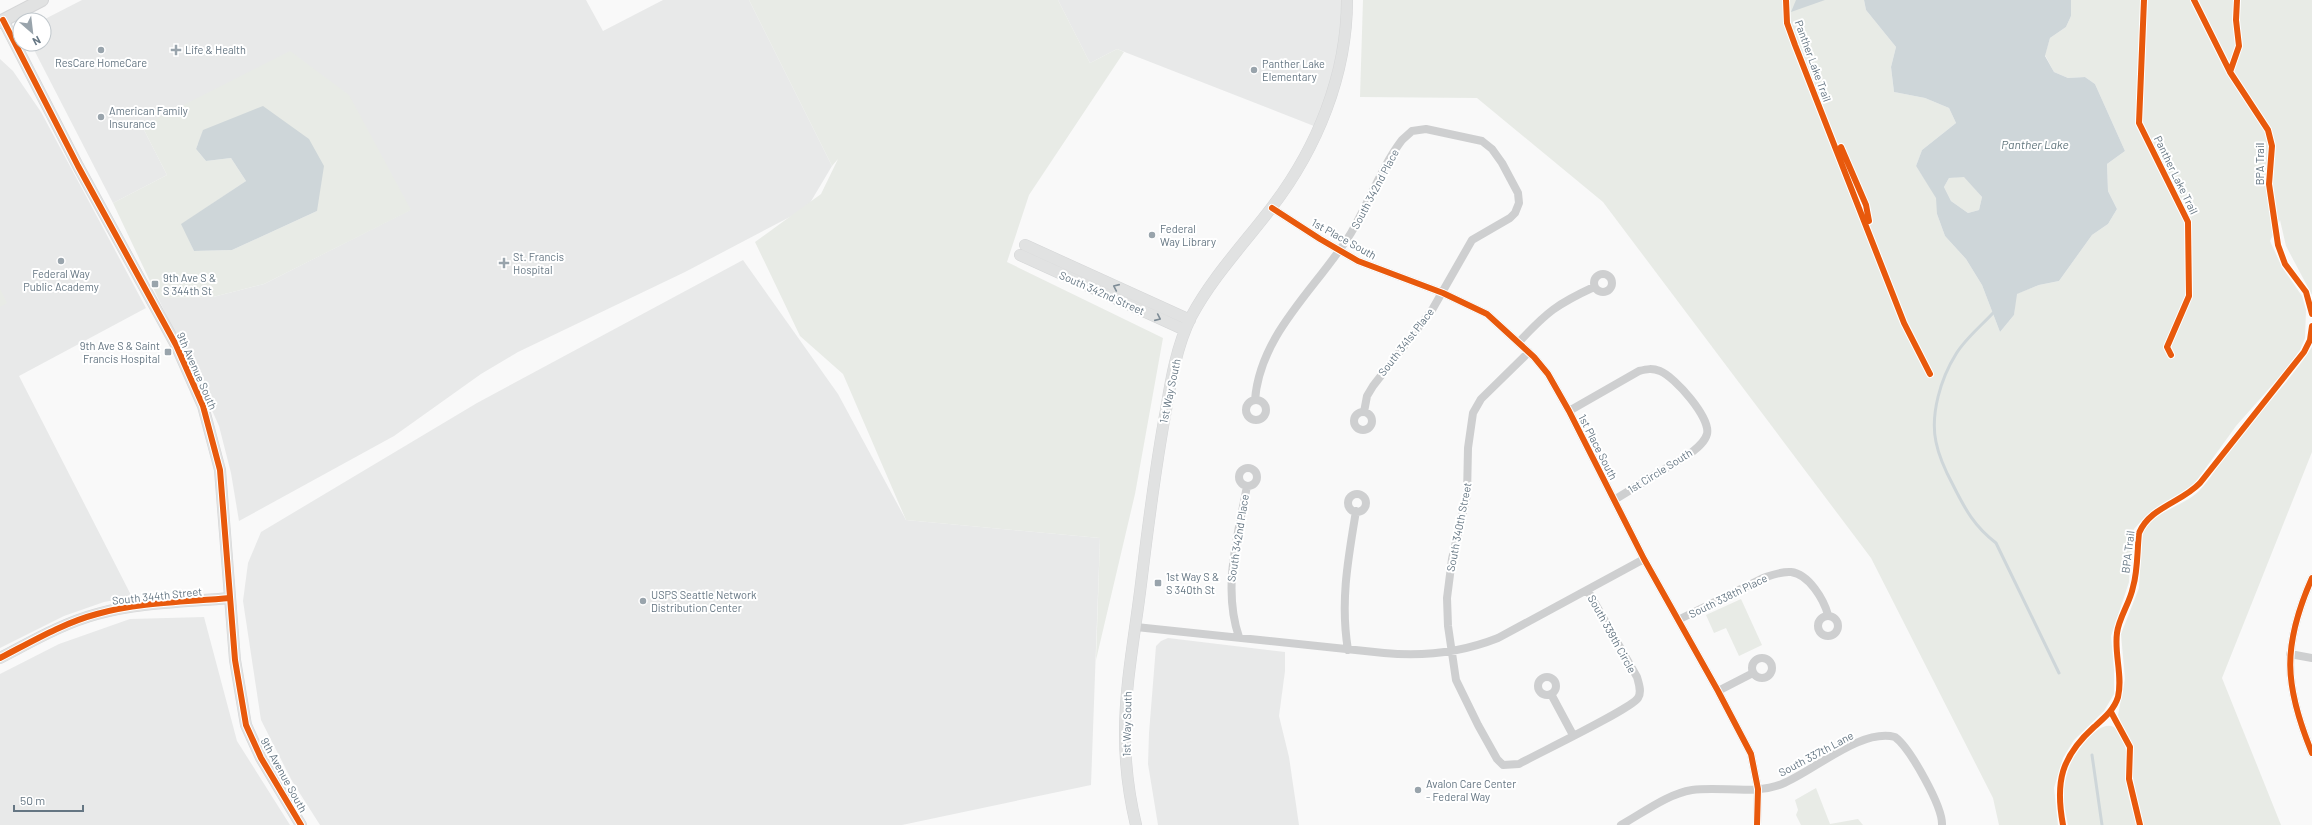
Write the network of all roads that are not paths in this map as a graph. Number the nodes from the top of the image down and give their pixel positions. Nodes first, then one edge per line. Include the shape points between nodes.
1 (42, 0) edge
2 (1347, 0) edge
3 (2, 21) edge
4 (1466, 136) joint
5 (1272, 208) junction
6 (1025, 245) dead end
7 (1339, 250) junction
8 (1020, 255) dead end
9 (1594, 287) dead end
10 (1443, 293) junction
11 (1190, 320) junction
12 (1185, 330) junction
13 (1519, 342) junction
14 (1529, 352) junction
15 (1255, 400) dead end
16 (1569, 411) junction
17 (1364, 412) dead end
18 (1247, 486) dead end
19 (1614, 500) junction
20 (1356, 512) dead end
21 (1644, 560) junction
22 (2312, 578) edge
23 (1588, 590) junction
24 (230, 598) junction
25 (1828, 615) dead end
26 (1678, 620) junction
27 (1136, 627) junction
28 (1239, 637) junction
29 (1348, 650) junction
30 (1452, 652) junction
31 (2290, 654) junction
32 (0, 658) edge
33 (2312, 658) edge
34 (1753, 672) dead end
35 (1718, 690) junction
36 (1551, 694) dead end
37 (1573, 735) junction
38 (2312, 753) edge
39 (1758, 789) junction
40 (301, 825) edge
41 (1136, 825) edge
42 (1621, 825) edge
43 (1757, 825) edge
44 (1942, 825) edge

1 - 3 main road
2 - 5 street, 1st Way South via 1343,52 1330,101 1308,151
3 - 24 street, 9th Avenue South via 181,356 203,406 220,470
4 - 7 street, South 342nd Place via 1426,129 1415,130 1406,136 1396,148
4 - 10 street, South 341st Place via 1482,141 1492,149 1513,181 1519,204 1515,214 1510,218 1472,240
5 - 7 street, 1st Place South
5 - 11 street, 1st Way South via 1214,278
11 -> 6 street, South 342nd Street
7 - 10 street, 1st Place South via 1376,268
7 - 15 street, South 342nd Place via 1282,327 1264,364 1256,387
8 -> 12 street, South 342nd Street
9 - 13 street via 1550,310
10 - 13 street, 1st Place South via 1487,314
10 - 17 street, South 341st Place via 1382,373 1367,396
11 - 12 street, 1st Way South
12 - 27 street, 1st Way South via 1169,394 1154,476
13 - 14 street, 1st Place South
14 - 16 street, 1st Place South via 1548,374
14 - 30 street, South 340th Street via 1481,399 1471,420 1467,495 1452,559 1447,598
16 - 19 street, 1st Place South
16 - 19 street, 1st Circle South via 1639,371 1651,368 1662,371 1671,378 1700,411 1707,425 1707,435 1701,445
18 - 28 street, South 342nd Place via 1232,572 1232,612
19 - 21 street, 1st Place South
20 - 29 street via 1344,601
21 - 23 street
21 - 26 street, 1st Place South
22 - 31 street via 2295,625
23 - 30 street via 1498,638
23 - 37 street, South 339th Circle via 1637,677 1640,694 1637,700 1621,710
24 - 32 street, South 344th Street via 125,608 98,614 60,628
24 - 40 street, 9th Avenue South via 235,660 246,725 261,758
25 - 26 street, South 338th Place via 1812,586 1803,577 1792,572 1763,578
26 - 35 street, 1st Place South
27 - 28 street
27 - 41 street, 1st Way South via 1126,702 1125,735
28 - 29 street
29 - 30 street via 1418,656
30 - 37 street, South 339th Circle via 1456,680 1462,694 1502,765 1519,764
31 - 33 street
31 - 38 street via 2293,701
34 - 35 street
35 - 39 street, 1st Place South via 1751,754
36 - 37 street
39 - 42 street, South 337th Lane via 1706,789 1684,792
39 - 43 street, 1st Place South
39 - 44 street, South 337th Lane via 1787,782 1870,737 1895,737 1907,752 1939,806

